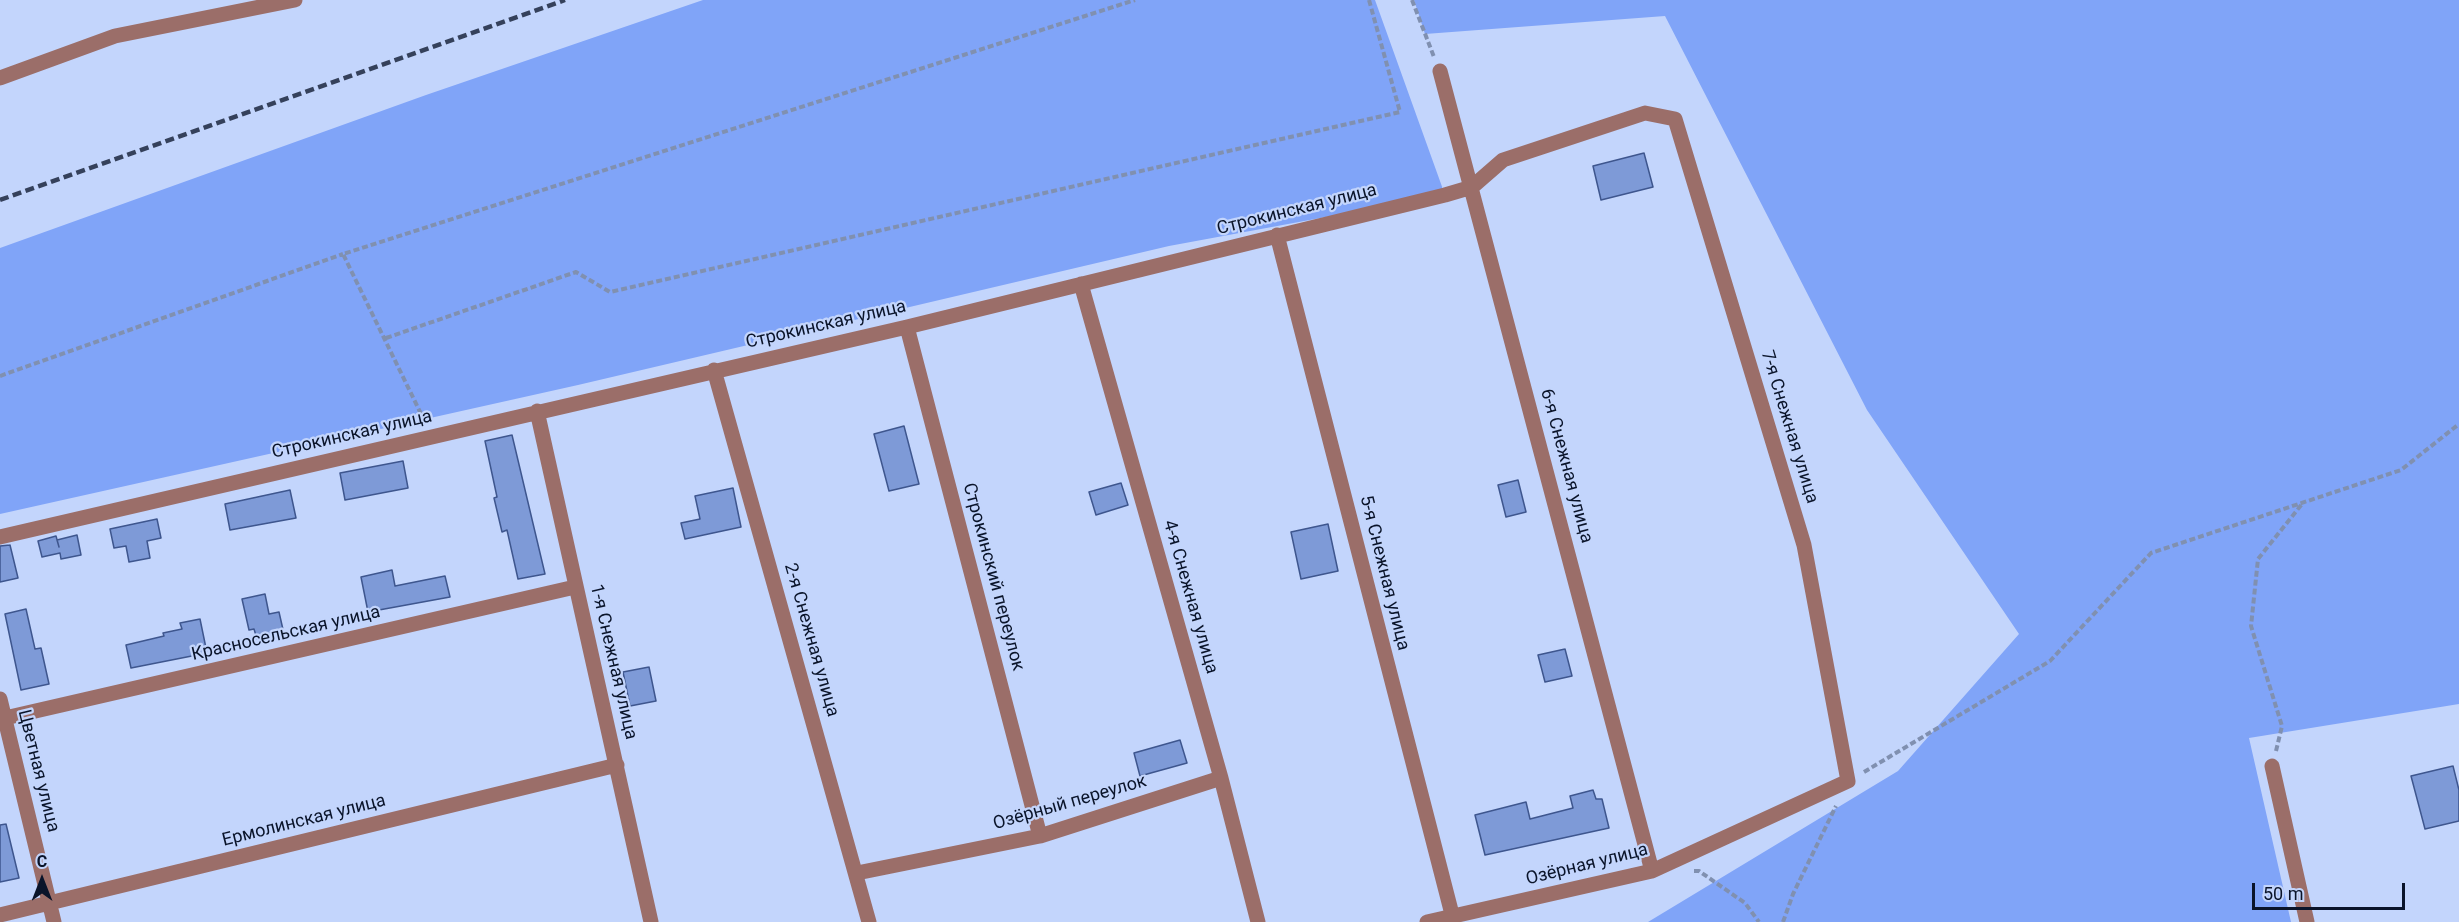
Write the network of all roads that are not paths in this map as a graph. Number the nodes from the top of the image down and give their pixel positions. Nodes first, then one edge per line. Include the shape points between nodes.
1 (295, 0) edge
2 (1440, 71) road end
3 (0, 78) edge
4 (1645, 113) joint
5 (1472, 187) junction
6 (1277, 234) junction
7 (1081, 284) junction
8 (907, 327) junction
9 (714, 370) junction
10 (537, 411) junction
11 (0, 537) edge
12 (575, 587) junction
13 (0, 699) edge
14 (5, 718) junction
15 (616, 765) junction
16 (2271, 766) road end
17 (1221, 778) junction
18 (1848, 781) joint
19 (1040, 836) junction
20 (1652, 871) junction
21 (857, 873) junction
22 (49, 902) junction
23 (0, 915) edge
24 (1453, 919) edge
25 (54, 922) edge
26 (651, 922) edge
27 (869, 922) edge
28 (1258, 922) edge
29 (1427, 922) edge
30 (2307, 922) edge

1 - 3 street via 115,36
2 - 5 street, 6-я Снежная улица
4 - 5 street, Строкинская улица via 1503,160
4 - 18 street, 7-я Снежная улица via 1675,119 1698,193 1804,545
5 - 6 street, Строкинская улица
5 - 20 street, 6-я Снежная улица
6 - 7 street, Строкинская улица
6 - 24 street, 5-я Снежная улица
7 - 8 street, Строкинская улица
7 - 17 street, 4-я Снежная улица
8 - 9 street, Строкинская улица
8 - 19 street, Строкинский переулок
9 - 10 street, Строкинская улица
9 - 21 street, 2-я Снежная улица
10 - 11 street, Строкинская улица
10 - 12 street, 1-я Снежная улица
12 - 14 street, Красносельская улица
12 - 15 street, 1-я Снежная улица
13 - 14 street, Цветная улица
14 - 22 street, Цветная улица
15 - 22 street, Ермолинская улица
15 - 26 street, 1-я Снежная улица
16 - 30 street
17 - 19 street, Озёрный переулок
17 - 28 street, 4-я Снежная улица
18 - 20 street, Озёрная улица
19 - 21 street, Озёрный переулок
20 - 24 street, Озёрная улица
21 - 27 street, 2-я Снежная улица
22 - 23 street, Ермолинская улица
22 - 25 street, Цветная улица
24 - 29 street, Озёрная улица

